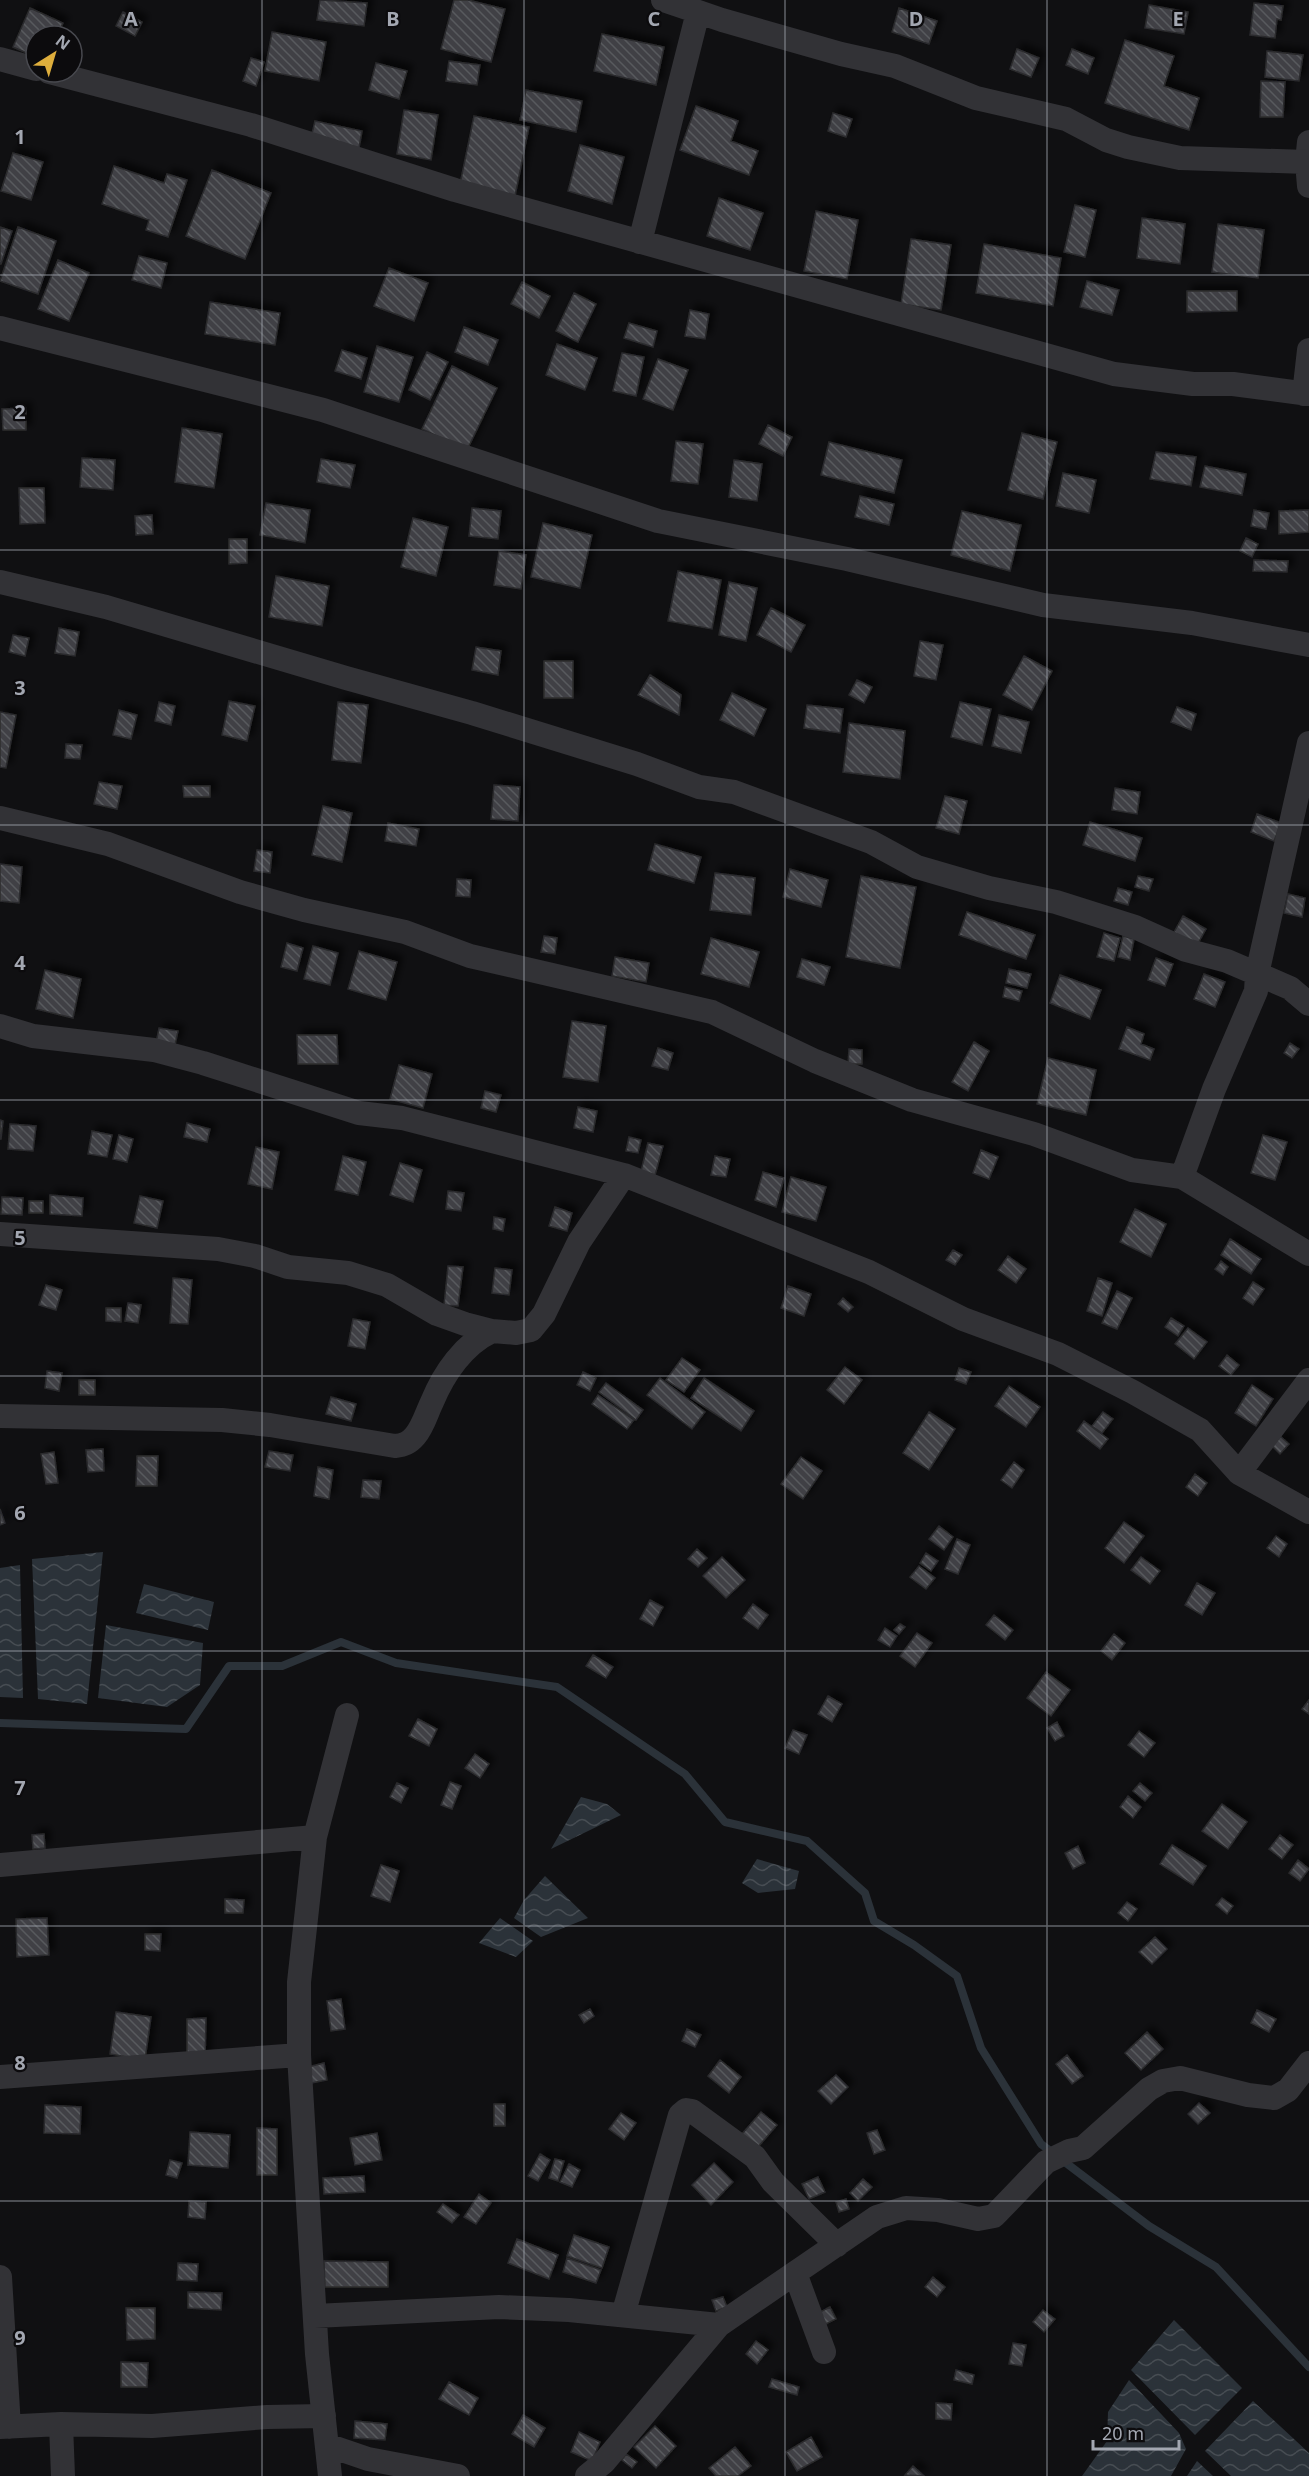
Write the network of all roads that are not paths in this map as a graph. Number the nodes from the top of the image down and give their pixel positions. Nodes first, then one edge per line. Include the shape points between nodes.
1 (663, 0) edge
2 (698, 12) junction
3 (0, 59) edge
4 (24, 66) edge
5 (84, 81) edge
6 (1308, 152) edge
7 (1309, 186) edge
8 (639, 242) junction
9 (0, 328) edge
10 (1309, 350) edge
11 (1306, 394) edge
12 (0, 582) edge
13 (1309, 645) edge
14 (1309, 742) edge
15 (0, 818) edge
16 (1257, 974) junction
17 (1309, 1004) edge
18 (0, 1026) edge
19 (624, 1175) junction
20 (1182, 1177) junction
21 (0, 1234) edge
22 (1309, 1254) edge
23 (492, 1331) junction
24 (1309, 1380) edge
25 (0, 1416) edge
26 (1239, 1473) junction
27 (1309, 1512) edge
28 (347, 1715) dead end
29 (315, 1837) junction
30 (0, 1865) edge
31 (299, 2055) junction
32 (1309, 2063) edge
33 (0, 2077) edge
34 (837, 2245) junction
35 (795, 2273) junction
36 (0, 2277) edge
37 (623, 2315) junction
38 (315, 2316) junction
39 (719, 2325) junction
40 (824, 2352) dead end
41 (324, 2416) junction
42 (61, 2424) junction
43 (5, 2427) edge
44 (327, 2445) junction
45 (63, 2476) edge
46 (330, 2476) edge
47 (458, 2476) edge
48 (587, 2476) edge

1 - 2 street
2 - 6 street via 895,66 976,98 1066,119 1128,147 1180,158
2 - 8 street
3 - 4 street
5 - 8 street via 251,125 455,190
6 - 7 street
8 - 11 street via 1114,374
9 - 13 street via 323,410 658,521 1043,604 1192,622
10 - 11 street
12 - 16 street via 106,607 472,713 699,787 734,792 871,842 917,867 1101,915
14 - 16 street
15 - 20 street via 100,842 240,892 405,932 470,956 712,1012 814,1061 912,1100 1034,1134 1132,1170
16 - 17 street via 1290,988
16 - 20 street via 1256,991
18 - 19 street via 33,1036 154,1050 359,1113 402,1118
19 - 23 street via 579,1242 538,1322 531,1330 516,1334
19 - 26 street via 869,1272 963,1319 1058,1354 1200,1430
20 - 22 street
21 - 23 street via 218,1249 288,1268 348,1273 387,1285 437,1314
23 - 25 street via 478,1338 457,1359 435,1393 417,1434 404,1445 222,1420
24 - 26 street
26 - 27 street
28 - 29 street
29 - 30 street
29 - 31 street via 299,1982
31 - 33 street
31 - 38 street
32 - 34 street via 1288,2090 1274,2098 1180,2078 1163,2081 1083,2148 1046,2162 994,2216 978,2219 906,2208 877,2217
34 - 35 street
34 - 37 street via 773,2182 755,2157 686,2110 680,2115
35 - 39 street
35 - 40 street
36 - 43 street
37 - 38 street via 499,2307
37 - 39 street
38 - 41 street
39 - 48 street via 604,2462
41 - 42 street via 152,2426
41 - 44 street
42 - 43 street
42 - 45 street
44 - 46 street
44 - 47 street via 368,2459

